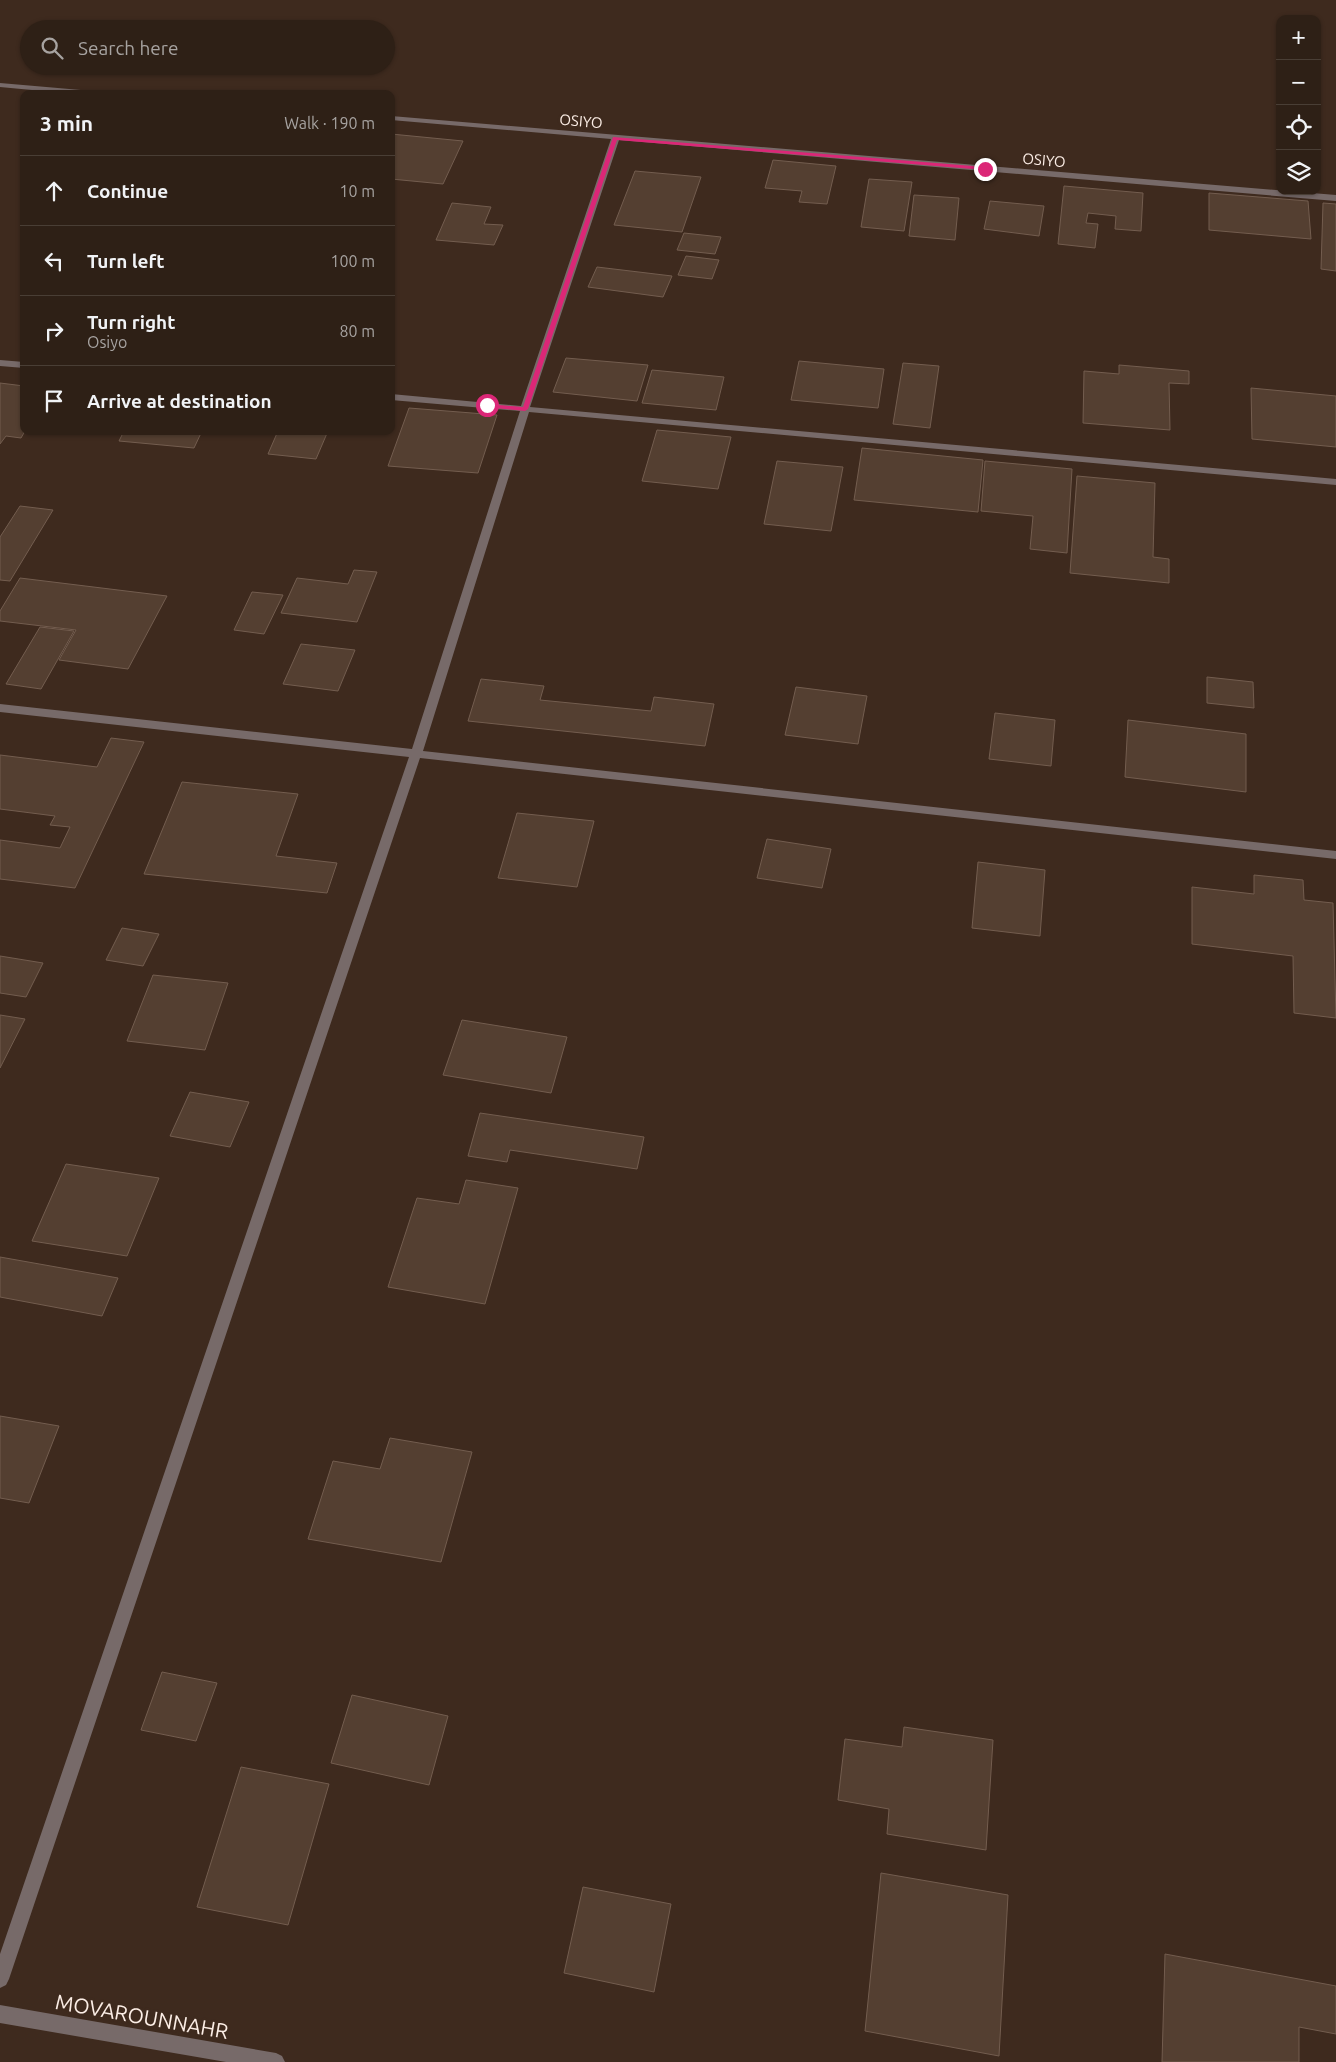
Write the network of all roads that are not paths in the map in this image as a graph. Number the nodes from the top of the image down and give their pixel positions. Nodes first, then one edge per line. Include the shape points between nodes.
1 (0, 85) edge
2 (58, 90) edge
3 (395, 118) edge
4 (615, 138) junction
5 (1336, 198) edge
6 (0, 363) edge
7 (20, 365) edge
8 (395, 397) edge
9 (525, 409) junction
10 (1336, 482) edge
11 (0, 708) edge
12 (416, 754) junction
13 (1336, 855) edge
14 (0, 1979) edge
15 (0, 2014) edge
16 (276, 2062) edge

1 - 2 street
3 - 4 street, OSIYO
4 - 5 street, OSIYO
4 - 9 street
6 - 7 street
8 - 9 street
9 - 10 street
9 - 12 street
11 - 12 street
12 - 13 street
12 - 14 street
15 - 16 street, MOVAROUNNAHR

